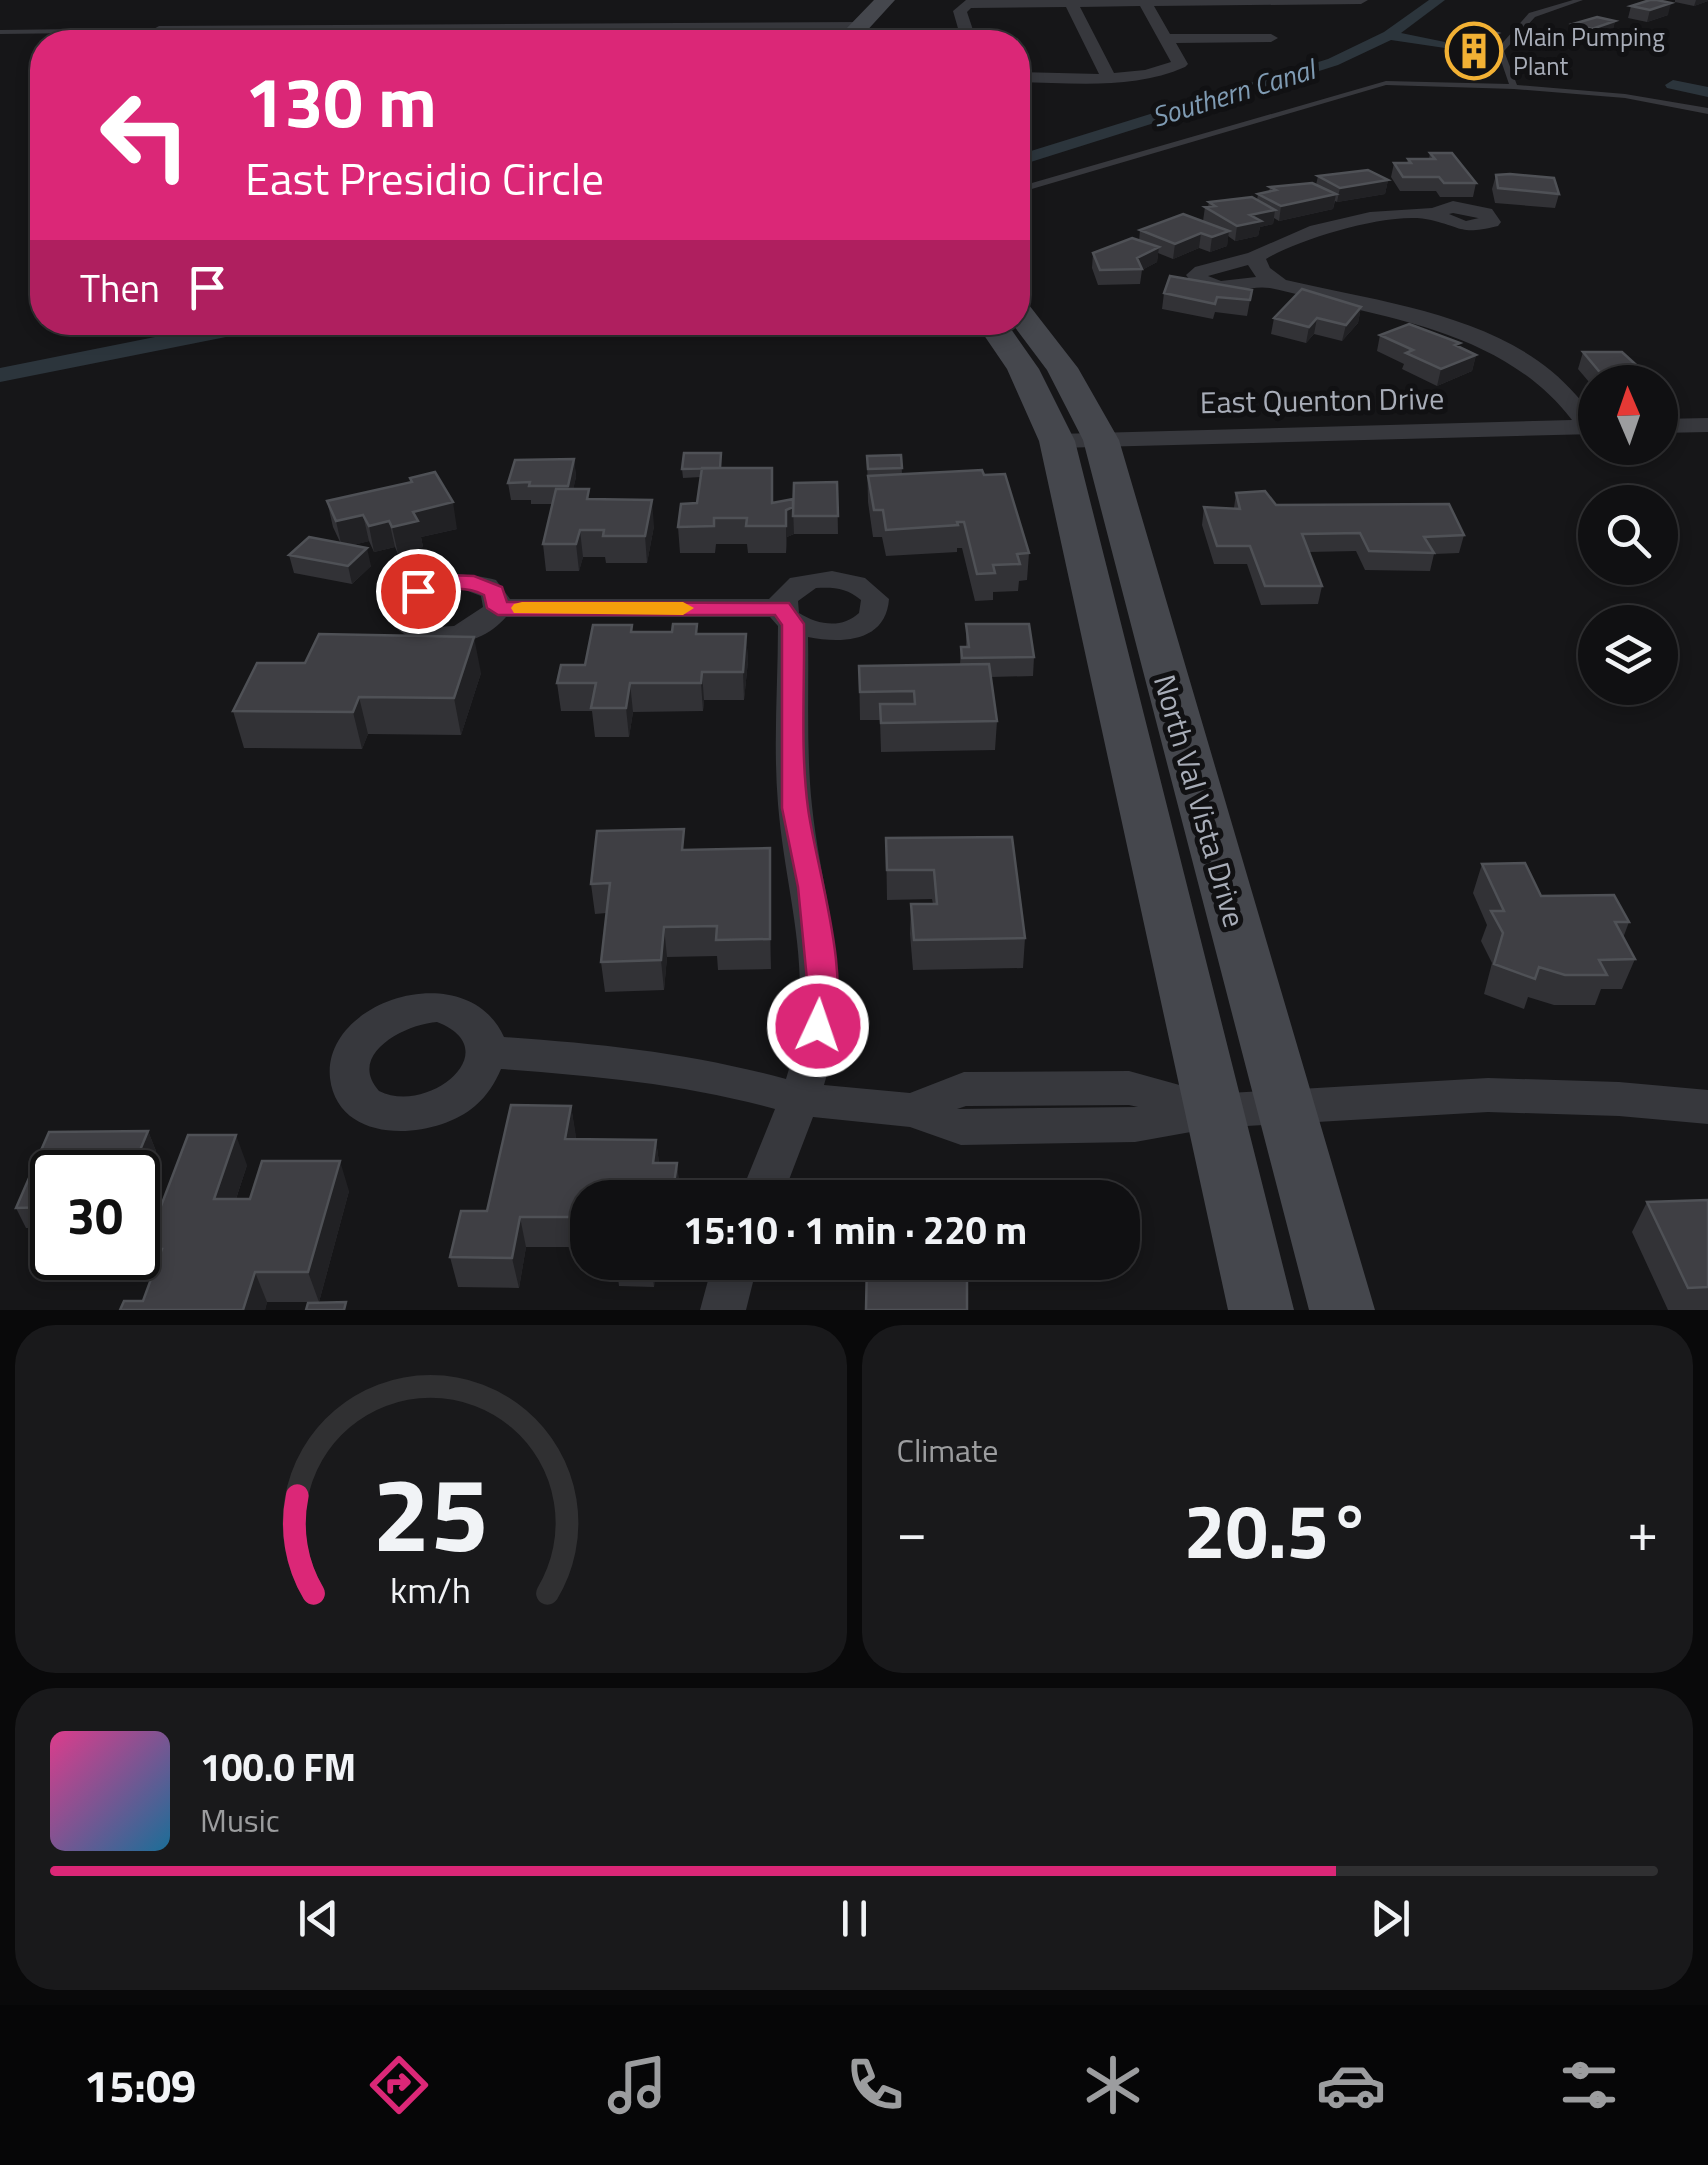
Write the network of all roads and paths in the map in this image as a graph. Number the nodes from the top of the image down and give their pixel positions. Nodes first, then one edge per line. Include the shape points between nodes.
1 (885, 0) edge
2 (1361, 0) edge
3 (1580, 0) edge
4 (1143, 1) edge
5 (1071, 4) junction
6 (859, 30) edge
7 (966, 30) edge
8 (0, 32) edge
9 (30, 32) edge
10 (1271, 38) dead end
11 (1165, 39) junction
12 (1108, 76) junction
13 (1030, 77) edge
14 (1514, 87) junction
15 (1708, 111) edge
16 (1030, 187) edge
17 (1438, 214) dead end
18 (1255, 257) junction
19 (1273, 280) junction
20 (1030, 327) edge
21 (999, 335) edge
22 (1578, 411) edge
23 (1678, 426) edge
24 (1708, 426) edge
25 (1578, 427) edge
26 (1101, 440) junction
27 (1057, 441) junction
28 (498, 608) dead end
29 (488, 1052) dead end
30 (799, 1099) junction
31 (1285, 1107) junction
32 (1708, 1107) edge
33 (1214, 1111) junction
34 (767, 1180) edge
35 (732, 1280) edge
36 (724, 1310) edge
37 (1261, 1310) edge
38 (1342, 1310) edge

1 - 6 main road
2 - 4 street
3 - 14 lane via 1532,16 1500,51
4 - 5 street
4 - 11 street
5 - 7 street via 967,4 960,10
5 - 12 street
8 - 9 lane
10 - 11 street
11 - 12 street via 1180,64 1166,72
12 - 13 street
14 - 15 lane
14 - 16 lane via 1386,83
17 - 18 street, East Quenton Drive via 1382,215 1271,245
18 - 19 street
18 - 19 street, East Quenton Drive via 1202,270 1198,281 1220,287
19 - 22 street, East Quenton Drive via 1491,344 1532,367
20 - 26 main road, North Val Vista Drive via 1062,368
21 - 27 main road, North Val Vista Drive
23 - 24 street
25 - 26 street, East Quenton Drive
26 - 27 street, East Quenton Drive
26 - 31 main road, North Val Vista Drive
27 - 33 main road, North Val Vista Drive
28 - 30 street via 787,616 795,808 822,980
29 - 30 street via 708,1074
30 - 33 street via 911,1110 961,1128 1135,1126
30 - 34 street
31 - 32 street via 1488,1095
31 - 33 street
31 - 38 main road, North Val Vista Drive
33 - 37 main road, North Val Vista Drive
35 - 36 street

